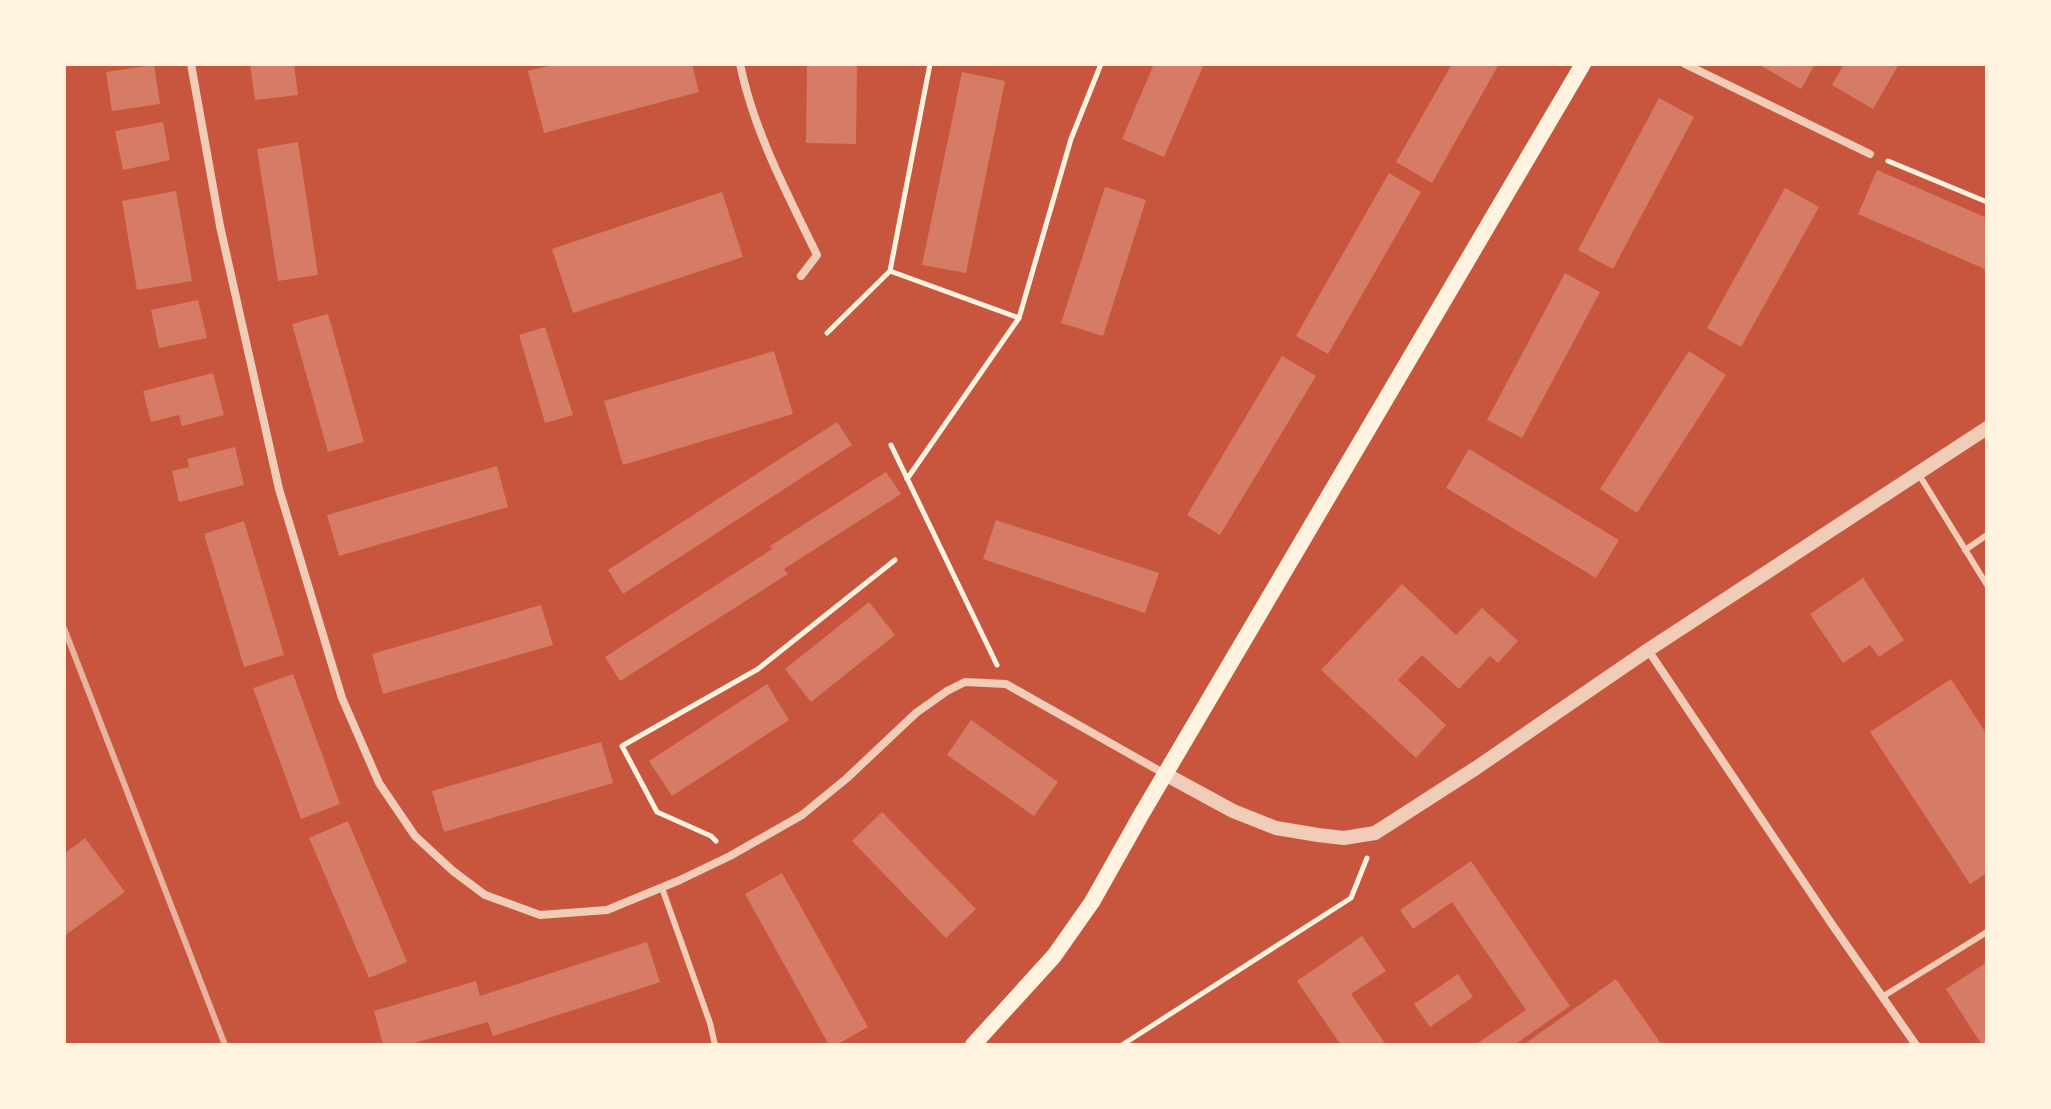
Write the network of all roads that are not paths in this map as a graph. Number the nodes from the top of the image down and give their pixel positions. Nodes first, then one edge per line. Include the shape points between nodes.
1 (191, 64) edge
2 (740, 64) edge
3 (1583, 64) edge
4 (1685, 64) edge
5 (1870, 154) road end
6 (801, 276) dead end
7 (1987, 428) edge
8 (1918, 473) junction
9 (1987, 535) edge
10 (1965, 550) junction
11 (1987, 585) edge
12 (1648, 650) junction
13 (1165, 774) junction
14 (662, 888) junction
15 (1987, 932) edge
16 (1882, 997) junction
17 (715, 1045) edge
18 (973, 1045) edge
19 (1916, 1045) edge

1 - 14 street via 220,226 279,489 342,698 379,783 415,836 485,895 540,915 607,910
2 - 6 street via 771,161 817,255
3 - 13 main road
4 - 5 street
7 - 8 street
8 - 10 lane
8 - 12 street
9 - 10 lane
10 - 11 lane
12 - 13 street via 1375,833 1344,838 1276,828
12 - 16 street
13 - 14 street via 1006,684 965,682 916,713 802,815
13 - 18 main road via 1092,902 1054,956
14 - 17 lane
15 - 16 lane
16 - 19 street

